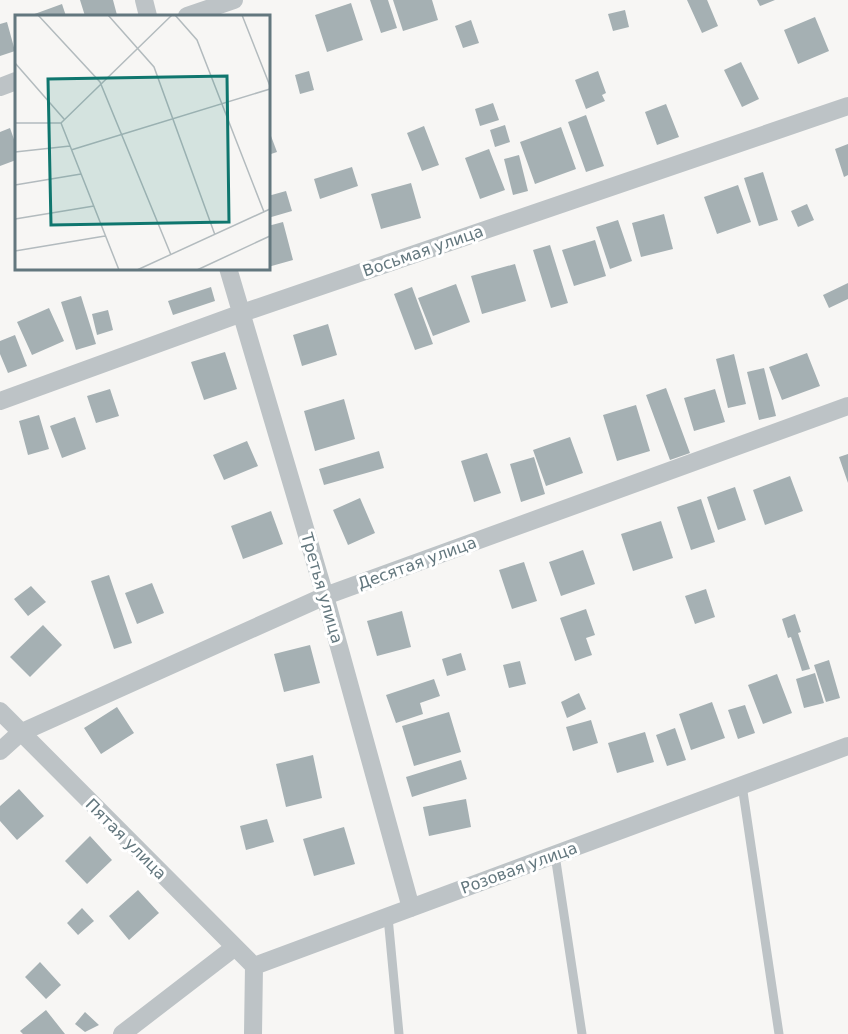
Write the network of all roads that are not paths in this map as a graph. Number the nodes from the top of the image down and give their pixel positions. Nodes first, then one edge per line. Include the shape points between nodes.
1 (144, 0) edge
2 (234, 0) edge
3 (148, 15) edge
4 (190, 15) edge
5 (15, 81) edge
6 (0, 87) edge
7 (848, 106) edge
8 (229, 270) edge
9 (242, 313) junction
10 (0, 401) edge
11 (848, 406) edge
12 (325, 597) junction
13 (0, 711) edge
14 (20, 733) junction
15 (848, 746) edge
16 (0, 752) edge
17 (742, 785) junction
18 (555, 855) junction
19 (411, 908) junction
20 (388, 917) junction
21 (235, 947) junction
22 (254, 966) junction
23 (122, 1034) edge
24 (253, 1034) edge
25 (399, 1034) edge
26 (582, 1034) edge
27 (779, 1034) edge

1 - 3 street
2 - 4 street
5 - 6 street
7 - 9 street, Восьмая улица
8 - 9 street, Третья улица
9 - 10 street, Восьмая улица
9 - 12 street, Третья улица
11 - 12 street, Десятая улица
12 - 14 street, Десятая улица
12 - 19 street, Третья улица
13 - 14 street, Пятая улица
14 - 16 street, Десятая улица
14 - 21 street, Пятая улица
15 - 17 street, Розовая улица
17 - 18 street, Розовая улица
17 - 27 lane
18 - 19 street, Розовая улица
18 - 26 lane
19 - 20 street, Розовая улица
20 - 22 street, Розовая улица
20 - 25 lane
21 - 22 street, Пятая улица
21 - 23 street
22 - 24 street

